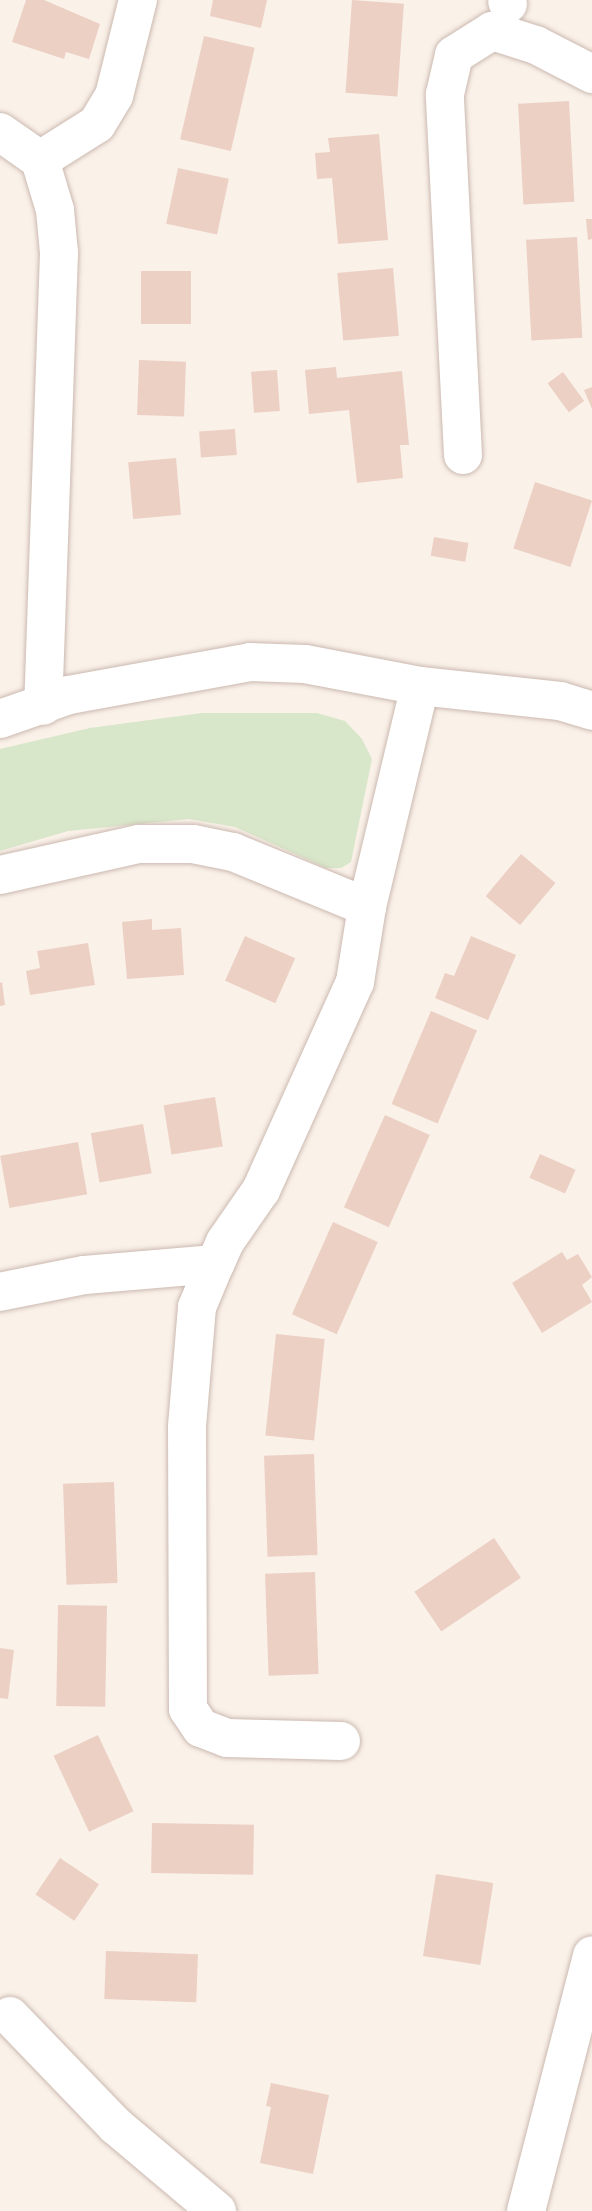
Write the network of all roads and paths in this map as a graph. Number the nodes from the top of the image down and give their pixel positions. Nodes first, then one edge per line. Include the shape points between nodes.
1 (138, 0) edge
2 (592, 74) edge
3 (0, 131) edge
4 (40, 160) junction
5 (463, 455) dead end
6 (420, 686) junction
7 (43, 706) junction
8 (592, 710) edge
9 (0, 719) edge
10 (0, 874) edge
11 (367, 907) junction
12 (215, 1264) junction
13 (0, 1292) edge
14 (341, 1741) dead end
15 (592, 1955) edge
16 (10, 2016) dead end
17 (217, 2211) edge
18 (526, 2211) edge

1 - 4 street via 114,96 82,135
2 - 5 street via 536,45 492,31 454,55 444,94
3 - 4 street
4 - 7 street via 55,210 59,253
6 - 7 street via 305,664 250,662 152,677 69,695
6 - 8 street via 560,701
6 - 11 street
7 - 9 street
10 - 11 street via 139,844 193,844 233,852
11 - 12 street via 355,982 261,1190 225,1241
12 - 13 street via 84,1275
12 - 14 street via 197,1307 187,1427 188,1709 201,1728 227,1738
15 - 18 street
16 - 17 street via 116,2126

